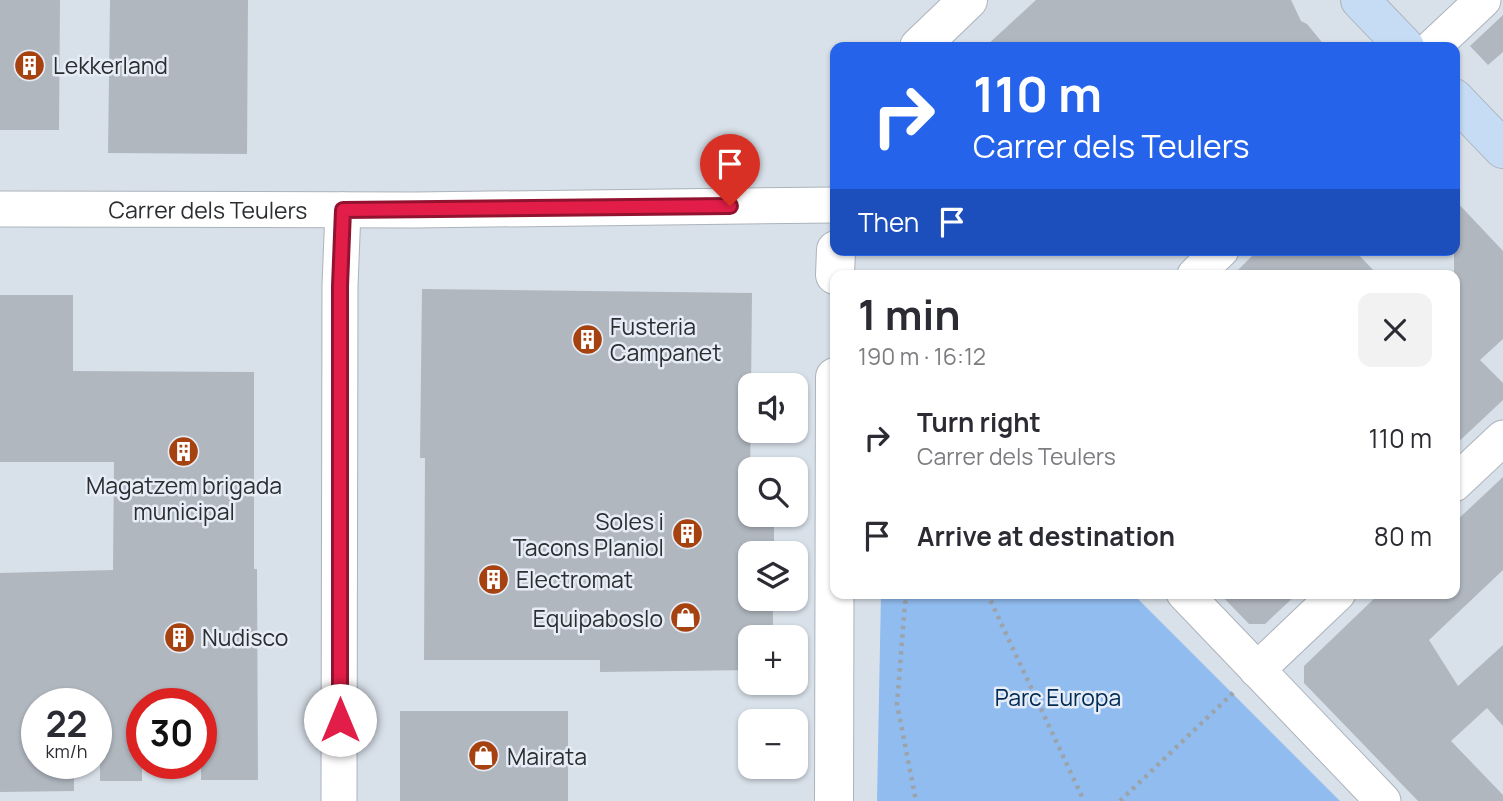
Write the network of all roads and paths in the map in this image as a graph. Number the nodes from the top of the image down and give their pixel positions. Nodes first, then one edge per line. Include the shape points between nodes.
1 (968, 0) edge
2 (1360, 0) edge
3 (1483, 0) edge
4 (924, 42) edge
5 (1400, 42) edge
6 (1438, 42) edge
7 (1460, 104) edge
8 (1503, 149) edge
9 (830, 205) edge
10 (0, 209) edge
11 (343, 210) junction
12 (1215, 256) edge
13 (1200, 270) edge
14 (1503, 438) edge
15 (1460, 478) edge
16 (834, 599) edge
17 (907, 599) edge
18 (990, 599) edge
19 (1190, 599) edge
20 (1332, 599) edge
21 (1257, 670) junction
22 (340, 801) edge
23 (834, 801) edge
24 (916, 801) edge
25 (1084, 801) edge
26 (1120, 801) edge
27 (1383, 801) edge

1 - 4 street
2 - 5 main road
3 - 6 street
7 - 8 main road
9 - 11 street, Carrer dels Teulers
10 - 11 street, Carrer dels Teulers
11 - 22 street
12 - 13 street
14 - 15 street
16 - 23 street
17 - 24 path via 897,705
18 - 25 path
19 - 21 street
20 - 21 street
21 - 26 path
21 - 27 street

